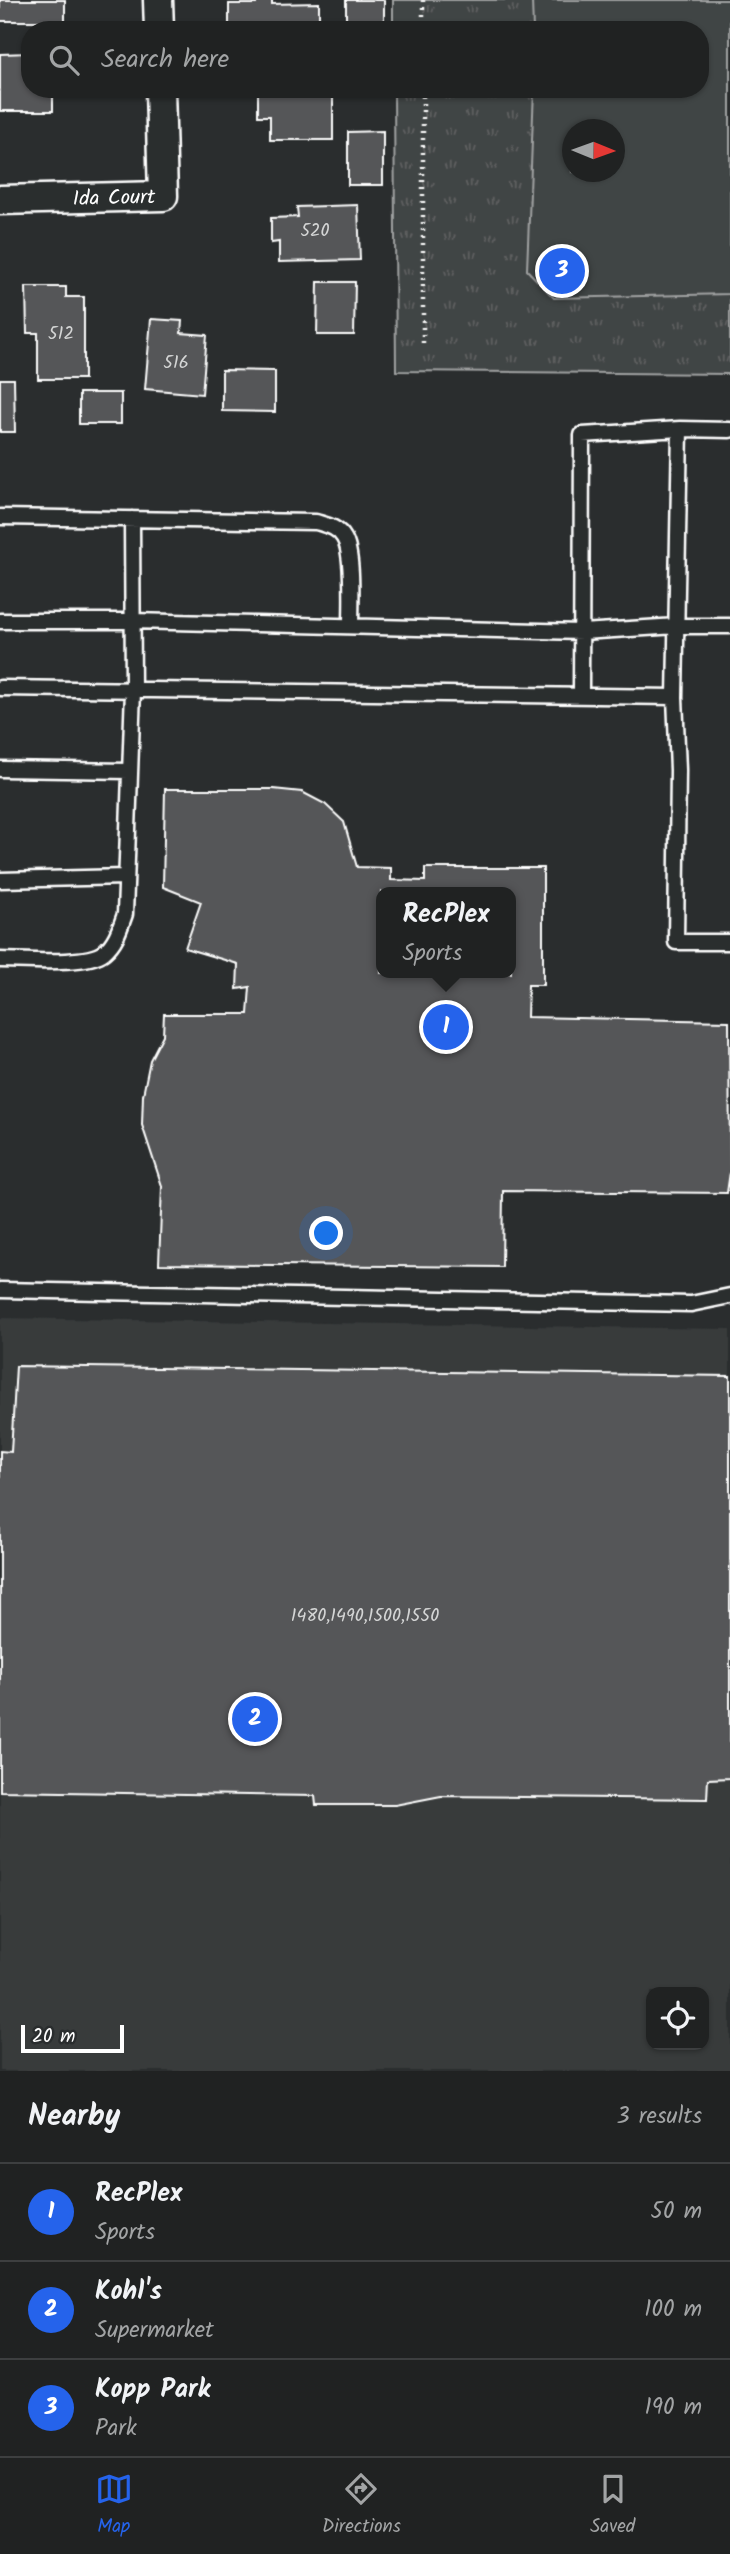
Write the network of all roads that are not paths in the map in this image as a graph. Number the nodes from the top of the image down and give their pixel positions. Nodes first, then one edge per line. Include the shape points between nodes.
1 (158, 0) edge
2 (159, 21) edge
3 (160, 98) edge
4 (0, 200) edge
5 (680, 429) junction
6 (730, 430) edge
7 (0, 517) edge
8 (132, 519) junction
9 (0, 621) edge
10 (132, 621) junction
11 (351, 626) junction
12 (677, 626) junction
13 (730, 626) edge
14 (582, 632) junction
15 (0, 688) edge
16 (133, 690) junction
17 (581, 696) junction
18 (675, 697) junction
19 (0, 769) edge
20 (130, 771) junction
21 (126, 877) junction
22 (0, 880) edge
23 (730, 943) edge
24 (0, 960) edge
25 (0, 1290) edge
26 (730, 1296) edge

1 - 2 street
3 - 4 street, Ida Court via 163,196
5 - 6 lane
5 - 12 lane
5 - 14 lane via 582,435
7 - 8 lane
8 - 10 lane
8 - 11 lane via 316,522 333,527 345,538
9 - 10 lane
10 - 11 lane
10 - 16 lane
11 - 14 lane
12 - 13 lane
12 - 14 lane
12 - 18 lane
14 - 17 lane
15 - 16 lane
16 - 17 lane
16 - 20 lane
17 - 18 lane
18 - 23 lane via 676,943
19 - 20 lane
20 - 21 lane
21 - 22 lane
21 - 24 lane via 125,914 117,936 102,954 73,961
25 - 26 lane via 691,1304

